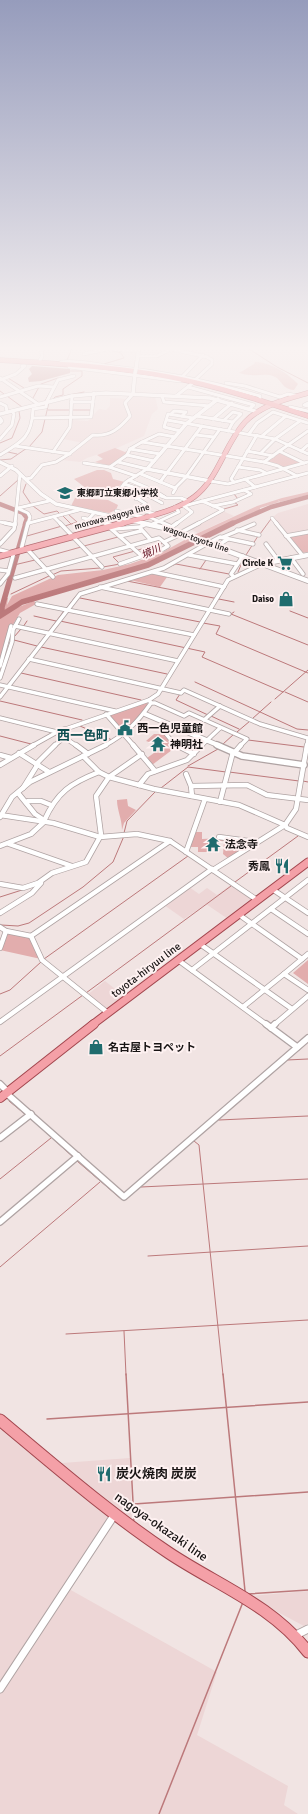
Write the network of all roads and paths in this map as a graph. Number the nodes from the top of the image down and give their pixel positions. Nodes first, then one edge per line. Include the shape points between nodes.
1 (7, 431) edge
2 (30, 431) edge
3 (68, 431) edge
4 (116, 431) edge
5 (180, 431) edge
6 (199, 431) edge
7 (219, 431) edge
8 (228, 431) edge
9 (252, 431) edge
10 (268, 431) edge
11 (287, 431) edge
12 (308, 431) edge
13 (238, 432) junction
14 (250, 434) junction
15 (196, 435) junction
16 (257, 435) junction
17 (262, 436) junction
18 (175, 437) junction
19 (214, 437) junction
20 (0, 439) edge
21 (275, 440) junction
22 (142, 442) junction
23 (288, 445) junction
24 (15, 446) junction
25 (167, 446) junction
26 (308, 446) edge
27 (130, 449) junction
28 (185, 449) junction
29 (301, 450) junction
30 (248, 451) junction
31 (279, 451) junction
32 (54, 452) junction
33 (204, 452) junction
34 (262, 453) junction
35 (70, 454) junction
36 (160, 454) junction
37 (308, 454) edge
38 (0, 455) edge
39 (127, 455) junction
40 (224, 456) junction
41 (273, 456) junction
42 (243, 459) junction
43 (154, 461) junction
44 (0, 462) edge
45 (118, 462) junction
46 (264, 462) junction
47 (308, 462) edge
48 (84, 463) dead end
49 (304, 463) junction
50 (12, 466) junction
51 (110, 467) junction
52 (238, 467) junction
53 (283, 468) junction
54 (147, 469) junction
55 (167, 473) junction
56 (266, 473) junction
57 (308, 473) edge
58 (20, 474) junction
59 (141, 474) junction
60 (0, 476) edge
61 (136, 476) junction
62 (297, 476) junction
63 (186, 477) junction
64 (245, 479) junction
65 (26, 480) junction
66 (129, 480) junction
67 (210, 480) junction
68 (160, 482) junction
69 (234, 482) junction
70 (124, 484) junction
71 (255, 487) junction
72 (176, 488) junction
73 (155, 490) junction
74 (244, 490) junction
75 (173, 493) dead end
76 (148, 494) junction
77 (166, 498) junction
78 (136, 499) junction
79 (49, 501) junction
80 (188, 501) junction
81 (202, 501) junction
82 (162, 503) dead end
83 (180, 506) junction
84 (213, 506) junction
85 (118, 507) dead end
86 (17, 509) junction
87 (79, 510) junction
88 (116, 511) junction
89 (94, 513) junction
90 (154, 514) junction
91 (54, 517) junction
92 (111, 517) junction
93 (145, 517) junction
94 (85, 518) junction
95 (272, 518) dead end
96 (130, 521) junction
97 (0, 522) edge
98 (159, 522) junction
99 (29, 523) junction
100 (254, 524) dead end
101 (15, 525) junction
102 (149, 525) junction
103 (81, 527) dead end
104 (112, 527) junction
105 (171, 528) junction
106 (140, 529) junction
107 (237, 530) junction
108 (308, 532) edge
109 (182, 533) junction
110 (254, 534) junction
111 (259, 535) dead end
112 (72, 536) junction
113 (120, 536) junction
114 (286, 536) junction
115 (223, 537) junction
116 (228, 538) junction
117 (151, 540) junction
118 (164, 542) junction
119 (248, 542) junction
120 (208, 543) junction
121 (0, 544) edge
122 (253, 544) dead end
123 (266, 544) dead end
124 (130, 546) junction
125 (217, 546) junction
126 (27, 549) junction
127 (0, 550) edge
128 (16, 551) junction
129 (189, 555) junction
130 (308, 555) edge
131 (0, 556) edge
132 (243, 556) junction
133 (303, 556) junction
134 (92, 557) junction
135 (142, 558) junction
136 (291, 558) junction
137 (278, 560) junction
138 (120, 564) dead end
139 (238, 564) junction
140 (262, 564) junction
141 (102, 567) dead end
142 (0, 570) edge
143 (46, 570) junction
144 (8, 571) junction
145 (153, 572) junction
146 (303, 574) dead end
147 (142, 575) junction
148 (233, 576) junction
149 (53, 577) dead end
150 (131, 577) dead end
151 (15, 578) dead end
152 (308, 581) edge
153 (0, 584) edge
154 (100, 587) junction
155 (224, 587) junction
156 (37, 604) dead end
157 (68, 609) junction
158 (209, 610) junction
159 (229, 614) dead end
160 (19, 619) dead end
161 (13, 626) junction
162 (49, 633) junction
163 (194, 635) junction
164 (29, 659) junction
165 (178, 661) junction
166 (0, 666) edge
167 (0, 678) edge
168 (0, 685) edge
169 (9, 686) junction
170 (161, 688) junction
171 (0, 697) edge
172 (150, 701) junction
173 (220, 706) junction
174 (116, 711) junction
175 (106, 714) junction
176 (145, 714) junction
177 (0, 718) edge
178 (204, 720) junction
179 (175, 726) junction
180 (220, 728) junction
181 (64, 729) junction
182 (56, 732) junction
183 (124, 735) junction
184 (66, 738) junction
185 (308, 739) edge
186 (208, 740) junction
187 (233, 752) junction
188 (19, 753) junction
189 (142, 754) junction
190 (194, 754) junction
191 (0, 755) edge
192 (86, 755) junction
193 (11, 758) junction
194 (37, 764) junction
195 (0, 765) edge
196 (306, 765) edge
197 (155, 771) junction
198 (49, 772) junction
199 (99, 772) junction
200 (186, 774) dead end
201 (109, 777) junction
202 (139, 785) junction
203 (225, 785) junction
204 (191, 786) junction
205 (23, 788) junction
206 (18, 793) junction
207 (192, 796) junction
208 (205, 799) junction
209 (298, 799) junction
210 (308, 800) edge
211 (28, 801) junction
212 (220, 802) junction
213 (51, 805) junction
214 (0, 816) edge
215 (44, 821) junction
216 (285, 825) junction
217 (100, 837) junction
218 (219, 837) dead end
219 (308, 837) edge
220 (170, 841) junction
221 (256, 842) junction
222 (9, 844) junction
223 (0, 846) edge
224 (186, 852) junction
225 (308, 863) edge
226 (72, 866) junction
227 (213, 870) junction
228 (54, 874) dead end
229 (308, 880) edge
230 (0, 884) edge
231 (39, 884) junction
232 (272, 889) junction
233 (285, 897) junction
234 (257, 900) junction
235 (271, 909) junction
236 (0, 913) edge
237 (308, 913) edge
238 (238, 914) junction
239 (251, 924) junction
240 (0, 927) edge
241 (6, 931) junction
242 (308, 934) edge
243 (31, 936) junction
244 (200, 944) junction
245 (0, 948) edge
246 (213, 953) junction
247 (308, 954) edge
248 (302, 959) junction
249 (178, 960) junction
250 (192, 970) junction
251 (284, 974) junction
252 (63, 977) junction
253 (264, 990) junction
254 (308, 990) edge
255 (308, 996) edge
256 (243, 1007) junction
257 (292, 1009) junction
258 (108, 1012) junction
259 (0, 1022) edge
260 (271, 1028) junction
261 (308, 1038) edge
262 (297, 1047) junction
263 (0, 1084) edge
264 (4, 1094) edge
265 (31, 1114) junction
266 (0, 1138) edge
267 (78, 1156) junction
268 (0, 1222) edge
269 (0, 1420) edge
270 (115, 1514) junction
271 (304, 1632) edge
272 (308, 1652) edge
273 (0, 1689) edge

1 - 20 street
2 - 24 street via 26,439
3 - 32 street
4 - 35 street via 101,437 93,435
5 - 18 street
6 - 15 street
7 - 19 street
8 - 13 street
9 - 14 street
10 - 17 street
11 - 21 street
12 - 23 street
13 - 14 street
13 - 40 main road, morowa-nagoya line
14 - 16 street
15 - 19 street
15 - 28 street
16 - 17 street
16 - 30 street
17 - 21 street
18 - 22 street via 159,434
18 - 25 street
19 - 33 street
21 - 23 street
21 - 34 street
22 - 25 street
22 - 27 street
23 - 29 street
23 - 31 street
24 - 32 street
24 - 38 street
25 - 28 street
25 - 36 street
26 - 29 street
27 - 36 street
27 - 39 street
28 - 33 street
28 - 55 street
29 - 37 street
30 - 34 street
30 - 42 street
31 - 41 street
31 - 49 street
32 - 35 street
33 - 40 street
33 - 63 street
34 - 41 street
35 - 65 street via 54,464 42,465
36 - 43 street
39 - 43 street
39 - 45 street
40 - 42 street
40 - 67 main road, morowa-nagoya line
41 - 46 street
42 - 46 street
42 - 52 street
43 - 54 street
44 - 50 main road, wagou-toyota line
45 - 51 street
45 - 54 street
46 - 53 street
47 - 49 street
48 - 51 street
49 - 53 street
50 - 58 main road, wagou-toyota line
50 - 60 street
51 - 61 street
52 - 56 street
52 - 69 street via 231,479
53 - 56 street
53 - 62 street
54 - 55 street
54 - 59 street
55 - 63 street
55 - 68 street
56 - 64 street
57 - 62 street
58 - 65 main road, wagou-toyota line
58 - 86 street
59 - 61 street
59 - 68 street
61 - 66 street
62 - 71 street
63 - 67 street
63 - 72 street
64 - 69 street
64 - 71 street
65 - 79 main road, wagou-toyota line
66 - 70 street
66 - 73 street
67 - 69 street via 228,484
67 - 80 main road, morowa-nagoya line
68 - 72 street
70 - 76 street
70 - 78 street via 121,488
71 - 74 street
72 - 75 street
73 - 76 street
73 - 77 street
74 - 81 street
74 - 84 street via 251,494 233,502
76 - 77 street
76 - 78 street
76 - 82 street
77 - 80 street via 181,498
78 - 90 street via 146,504 137,508
79 - 86 street
79 - 87 main road, wagou-toyota line
80 - 83 main road, morowa-nagoya line
81 - 83 street
81 - 84 street
83 - 90 main road, morowa-nagoya line
83 - 98 street via 179,512
83 - 105 street via 192,512
84 - 109 street via 223,510
85 - 88 street
86 - 99 street via 29,514
86 - 101 street
87 - 89 main road, wagou-toyota line
87 - 91 street
88 - 92 street
88 - 93 street
89 - 92 main road, wagou-toyota line
89 - 94 street
90 - 93 main road, morowa-nagoya line
91 - 99 street
91 - 112 street
92 - 96 main road, wagou-toyota line
93 - 96 main road, morowa-nagoya line
93 - 98 street
94 - 103 street
94 - 104 street
95 - 114 street
96 - 102 main road, wagou-toyota line
96 - 104 main road, morowa-nagoya line
97 - 101 street
98 - 102 street
98 - 105 street
99 - 128 street
100 - 107 street
101 - 121 street via 11,534
102 - 105 main road, wagou-toyota line
102 - 106 street
104 - 106 street
104 - 112 main road, morowa-nagoya line
104 - 113 street
105 - 109 main road, wagou-toyota line
106 - 113 street
106 - 117 street
107 - 110 street
107 - 115 street
108 - 114 street
109 - 118 street
109 - 120 main road, wagou-toyota line
110 - 111 street
110 - 119 street
112 - 126 main road, morowa-nagoya line
112 - 134 street
113 - 124 street
114 - 133 street
115 - 116 street
115 - 120 street
116 - 119 street
116 - 125 street
117 - 118 street via 159,538
117 - 124 street
118 - 135 street via 168,546
119 - 122 street
120 - 125 main road, wagou-toyota line
120 - 129 street
123 - 137 street
124 - 134 street
124 - 135 street
125 - 132 main road, wagou-toyota line
126 - 128 main road, morowa-nagoya line
126 - 143 street
127 - 128 street
128 - 131 main road, morowa-nagoya line
128 - 144 street
129 - 139 street
129 - 145 street
130 - 133 street
132 - 139 street
132 - 140 main road, wagou-toyota line
133 - 136 street
134 - 141 street
134 - 143 street
135 - 138 street
136 - 137 street
136 - 146 street
137 - 140 street
139 - 148 street
140 - 148 street
140 - 152 main road, wagou-toyota line
142 - 144 street
143 - 149 street
143 - 151 street
144 - 153 street
145 - 147 street
145 - 155 street
147 - 150 street
147 - 154 street
148 - 155 street
154 - 157 street via 80,594
154 - 158 street
155 - 158 street
156 - 157 street
157 - 162 street
157 - 163 street
158 - 159 street
158 - 163 street
160 - 161 street
161 - 162 street
161 - 166 street
161 - 167 street via 12,642
162 - 164 street
162 - 165 street
163 - 165 street
164 - 169 street
164 - 170 street
165 - 170 street
168 - 169 street
169 - 171 street
169 - 174 street
170 - 172 street
170 - 173 street via 181,693 184,690
172 - 174 street
172 - 176 street
172 - 178 street via 184,716 189,713
173 - 178 street
173 - 185 street via 283,733
174 - 175 street
175 - 181 street
175 - 183 street
176 - 179 street
176 - 183 street via 139,723
177 - 182 street
178 - 180 street
179 - 186 street
179 - 190 street via 166,734 177,747
180 - 186 street
180 - 187 street via 247,739
181 - 182 street
181 - 184 street
182 - 188 street
183 - 189 street
183 - 192 street
184 - 192 street
184 - 194 street via 48,750
185 - 196 street
186 - 187 street
186 - 190 street
187 - 196 street via 255,759
187 - 203 street
188 - 193 street
188 - 194 street
189 - 197 street
189 - 201 street
190 - 197 street via 187,760
191 - 193 street
192 - 198 street
192 - 199 street
193 - 195 street
194 - 198 street
194 - 205 street
196 - 209 street
197 - 202 street via 148,774
198 - 205 street
199 - 201 street
199 - 213 street via 74,782
200 - 204 street
201 - 202 street
201 - 217 street via 96,796
202 - 207 street
203 - 204 street
203 - 209 street via 247,785 267,795
203 - 212 street
204 - 207 street
205 - 206 street
206 - 211 street
206 - 214 street
207 - 208 street
208 - 212 street
208 - 224 street
209 - 210 street
209 - 216 street via 296,809
211 - 213 street via 41,801
211 - 215 street via 34,814
212 - 216 street via 252,810
213 - 215 street
214 - 215 street
215 - 217 street
215 - 222 street via 31,834
216 - 219 street via 286,828
216 - 221 street
217 - 220 street via 137,834
217 - 226 street via 86,862
218 - 221 street
220 - 224 street
220 - 243 street
221 - 227 street
222 - 223 street
222 - 226 street
224 - 227 street
225 - 232 main road, toyota-hiryuu line
226 - 231 street via 48,875
227 - 234 street
227 - 252 street
228 - 231 street
229 - 233 street
230 - 231 street via 23,888
231 - 236 street via 32,893
232 - 233 street
232 - 234 main road, toyota-hiryuu line
233 - 235 street
233 - 237 street
234 - 238 main road, toyota-hiryuu line
235 - 239 street
235 - 242 street
238 - 239 street
238 - 244 main road, toyota-hiryuu line
239 - 246 street
239 - 248 street
240 - 241 street
241 - 243 street
241 - 245 street
243 - 252 street via 42,960
244 - 246 street
244 - 249 main road, toyota-hiryuu line
246 - 250 street
246 - 253 street
247 - 248 street
248 - 251 street
249 - 250 street
249 - 258 main road, toyota-hiryuu line
250 - 256 street
251 - 253 street
251 - 254 street
252 - 258 street
252 - 259 street
253 - 256 street
253 - 257 street
255 - 257 street
256 - 260 street
257 - 260 street
258 - 264 main road, toyota-hiryuu line
260 - 262 street
261 - 262 street
262 - 267 street via 124,1197
263 - 264 street
264 - 265 street
265 - 266 street
265 - 267 street
267 - 268 street
269 - 270 main road, nagoya-okazaki line
270 - 271 main road, nagoya-okazaki line via 170,1553 279,1621
270 - 273 street
271 - 272 main road, nagoya-okazaki line

